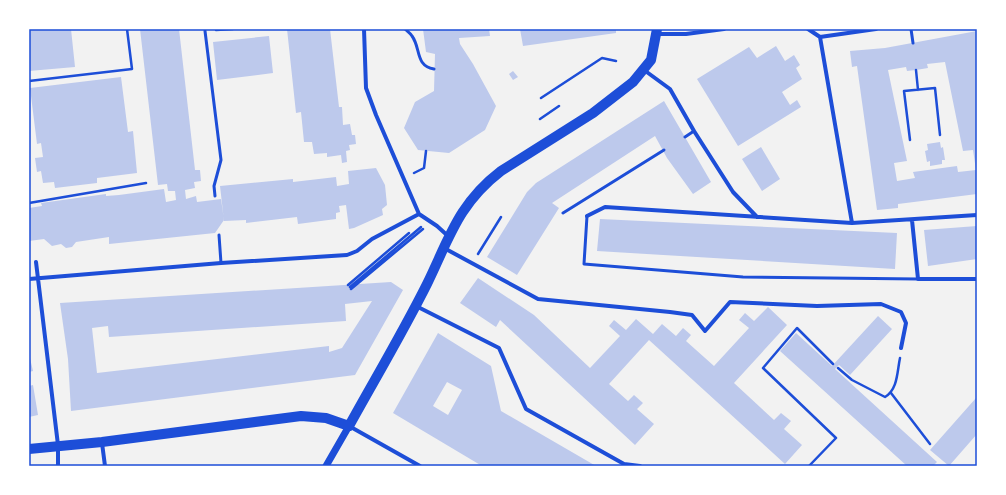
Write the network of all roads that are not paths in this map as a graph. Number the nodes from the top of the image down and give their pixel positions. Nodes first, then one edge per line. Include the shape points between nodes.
1 (364, 29) edge
2 (405, 29) edge
3 (724, 29) edge
4 (808, 29) edge
5 (876, 29) edge
6 (911, 29) edge
7 (205, 31) road end
8 (657, 31) edge
9 (820, 37) junction
10 (913, 43) dead end
11 (434, 68) dead end
12 (644, 70) junction
13 (694, 131) junction
14 (685, 137) dead end
15 (664, 150) dead end
16 (215, 196) dead end
17 (563, 213) dead end
18 (419, 214) junction
19 (977, 215) edge
20 (587, 216) joint
21 (757, 217) junction
22 (912, 220) junction
23 (852, 223) junction
24 (219, 235) dead end
25 (448, 236) junction
26 (444, 247) junction
27 (36, 262) dead end
28 (221, 263) junction
29 (37, 277) junction
30 (29, 279) edge
31 (918, 279) junction
32 (977, 279) edge
33 (415, 305) junction
34 (901, 348) road end
35 (349, 426) junction
36 (102, 442) junction
37 (58, 445) junction
38 (29, 448) edge
39 (58, 466) edge
40 (105, 466) edge
41 (326, 466) edge
42 (420, 466) edge
43 (640, 466) edge

1 - 18 street via 366,88
2 - 11 lane via 413,37 421,62 429,68
3 - 8 street via 686,34
4 - 9 street
5 - 9 street
6 - 10 lane
7 - 16 lane via 221,160 214,186
8 - 12 main road via 651,60
9 - 23 street
12 - 13 street via 670,88
12 - 25 main road via 603,106 487,182
13 - 14 lane
13 - 21 street via 734,192
15 - 17 lane
18 - 25 street
18 - 28 street via 347,255
19 - 22 street
20 - 21 street via 605,206
20 - 31 lane via 584,264 743,277
21 - 23 street
22 - 23 street
22 - 31 street
24 - 28 lane
25 - 26 main road
26 - 33 main road
26 - 34 street via 538,299 692,315 705,331 730,302 817,306 881,304 901,312 906,323
27 - 29 street
28 - 29 street
29 - 30 street
29 - 37 street
31 - 32 street
33 - 35 main road
33 - 43 street via 499,348 526,409 624,464
35 - 36 main road via 326,418 301,416
35 - 41 street
35 - 42 street
36 - 37 main road
36 - 40 street
37 - 38 main road
37 - 39 street

